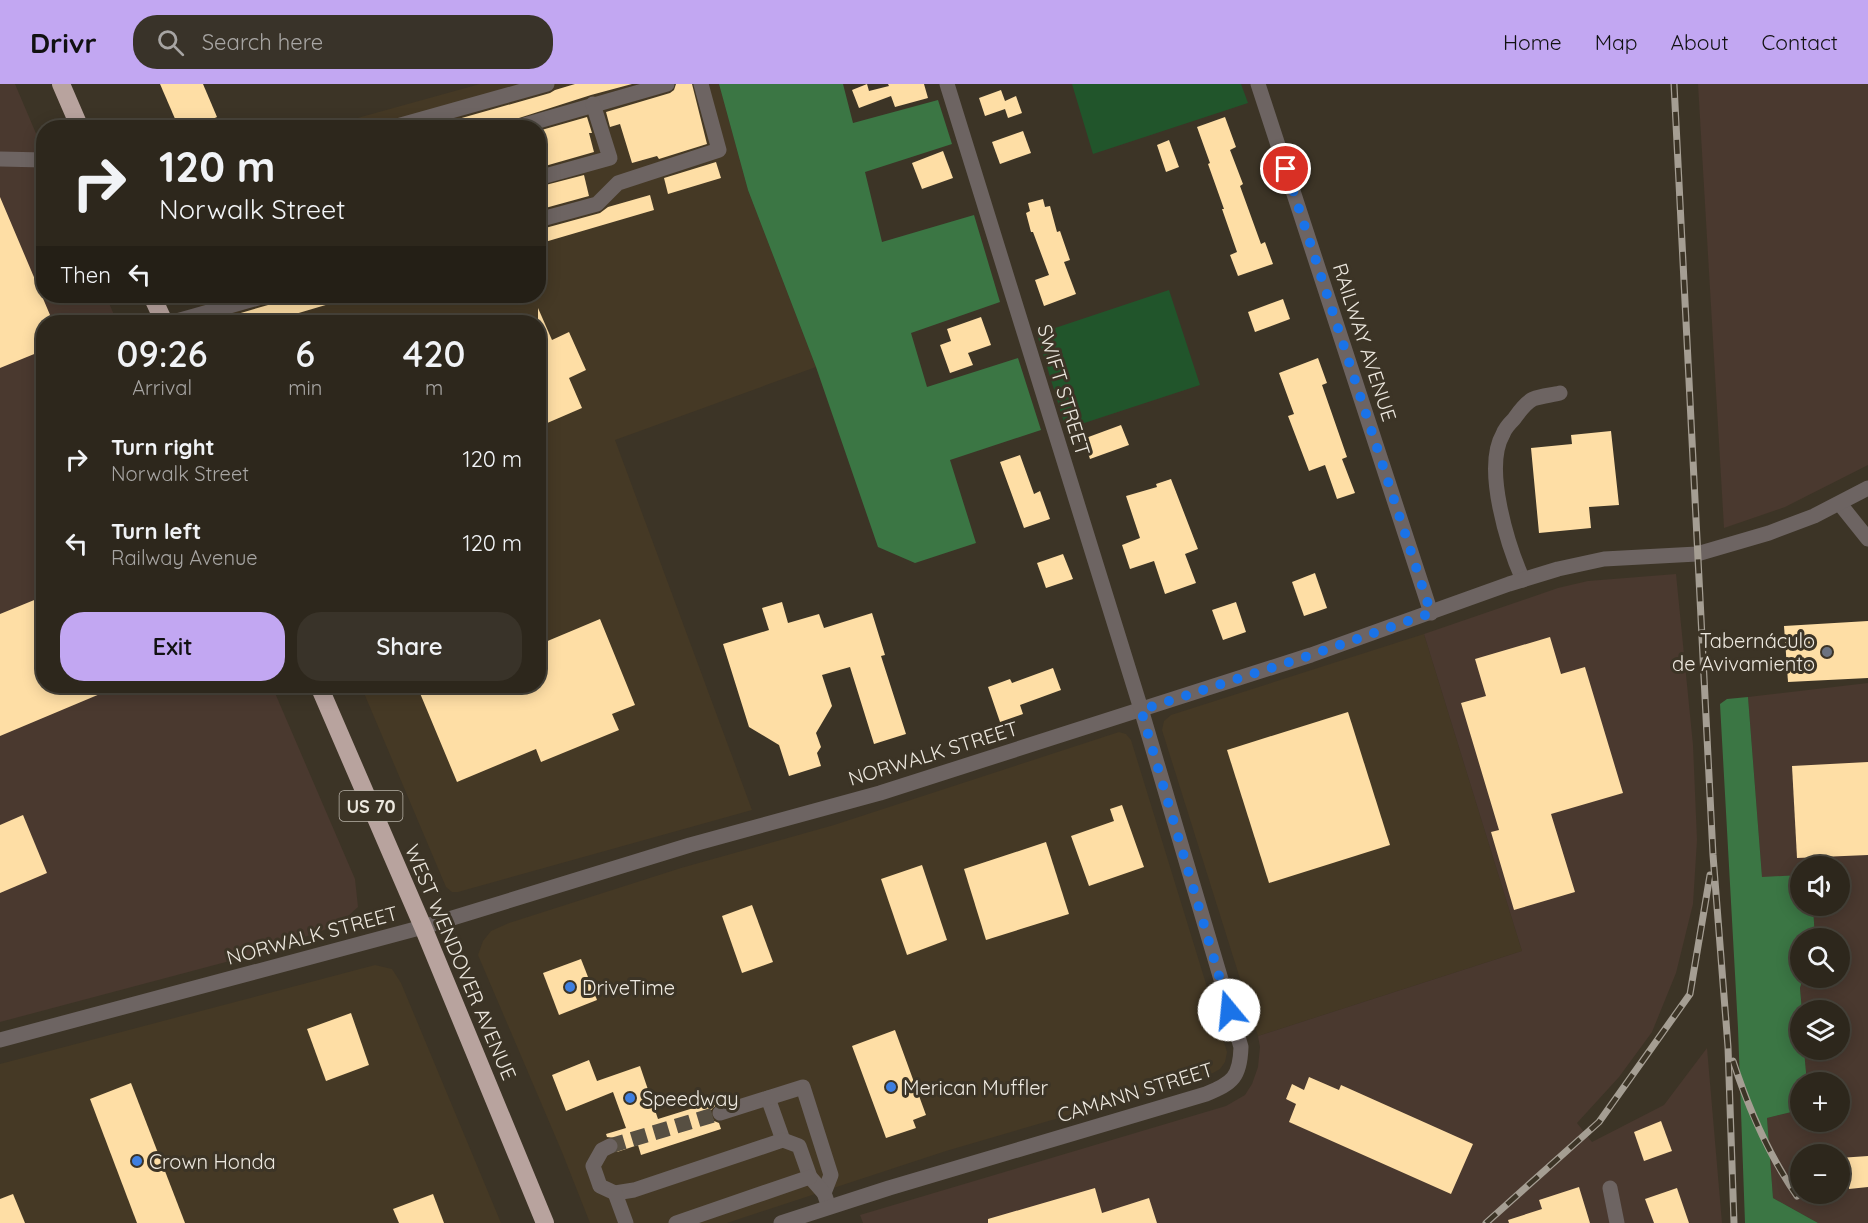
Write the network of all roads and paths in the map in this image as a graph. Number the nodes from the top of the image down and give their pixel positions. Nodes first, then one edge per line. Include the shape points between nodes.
1 (61, 84) edge
2 (547, 84) edge
3 (667, 84) edge
4 (701, 84) edge
5 (946, 84) edge
6 (1258, 84) edge
7 (593, 105) junction
8 (77, 120) edge
9 (419, 120) edge
10 (541, 120) edge
11 (610, 158) junction
12 (0, 159) edge
13 (36, 160) edge
14 (546, 176) edge
15 (618, 183) junction
16 (546, 218) edge
17 (240, 303) edge
18 (198, 315) edge
19 (1560, 393) dead end
20 (1868, 488) edge
21 (1840, 504) junction
22 (1868, 539) edge
23 (1523, 580) junction
24 (1431, 613) junction
25 (322, 693) edge
26 (1141, 710) junction
27 (423, 927) junction
28 (0, 1040) edge
29 (768, 1098) junction
30 (720, 1113) tunnel mouth
31 (783, 1140) junction
32 (610, 1146) tunnel mouth
33 (810, 1177) junction
34 (1610, 1188) dead end
35 (615, 1193) junction
36 (827, 1200) junction
37 (545, 1223) edge
38 (626, 1223) edge
39 (676, 1223) edge
40 (781, 1223) edge
41 (1617, 1223) edge

1 - 8 highway
2 - 9 street
3 - 7 street
4 - 15 street via 719,150
5 - 26 street, SWIFT STREET
6 - 24 street, RAILWAY AVENUE
7 - 10 street
7 - 11 street
11 - 14 street
11 - 15 street
12 - 13 street
15 - 16 street via 597,204
17 - 18 street
19 - 23 street via 1533,399 1523,407 1502,435 1497,456 1495,477 1506,534
20 - 21 street, NORWALK STREET
21 - 22 street
21 - 23 street, NORWALK STREET via 1795,524 1696,554 1604,559
23 - 24 street, NORWALK STREET
24 - 26 street, NORWALK STREET
25 - 27 highway, WEST WENDOVER AVENUE / US 70
26 - 27 street, NORWALK STREET
26 - 36 street, CAMANN STREET via 1241,1047 1233,1081 1206,1094
27 - 28 street, NORWALK STREET
27 - 37 highway, WEST WENDOVER AVENUE / US 70
29 - 30 street
29 - 31 street
29 - 36 street via 803,1087 831,1175
31 - 33 street via 799,1146
31 - 35 street
32 - 35 street via 602,1150 592,1166 600,1186
33 - 36 street
33 - 39 street
34 - 41 street
35 - 38 street
36 - 40 street, CAMANN STREET

